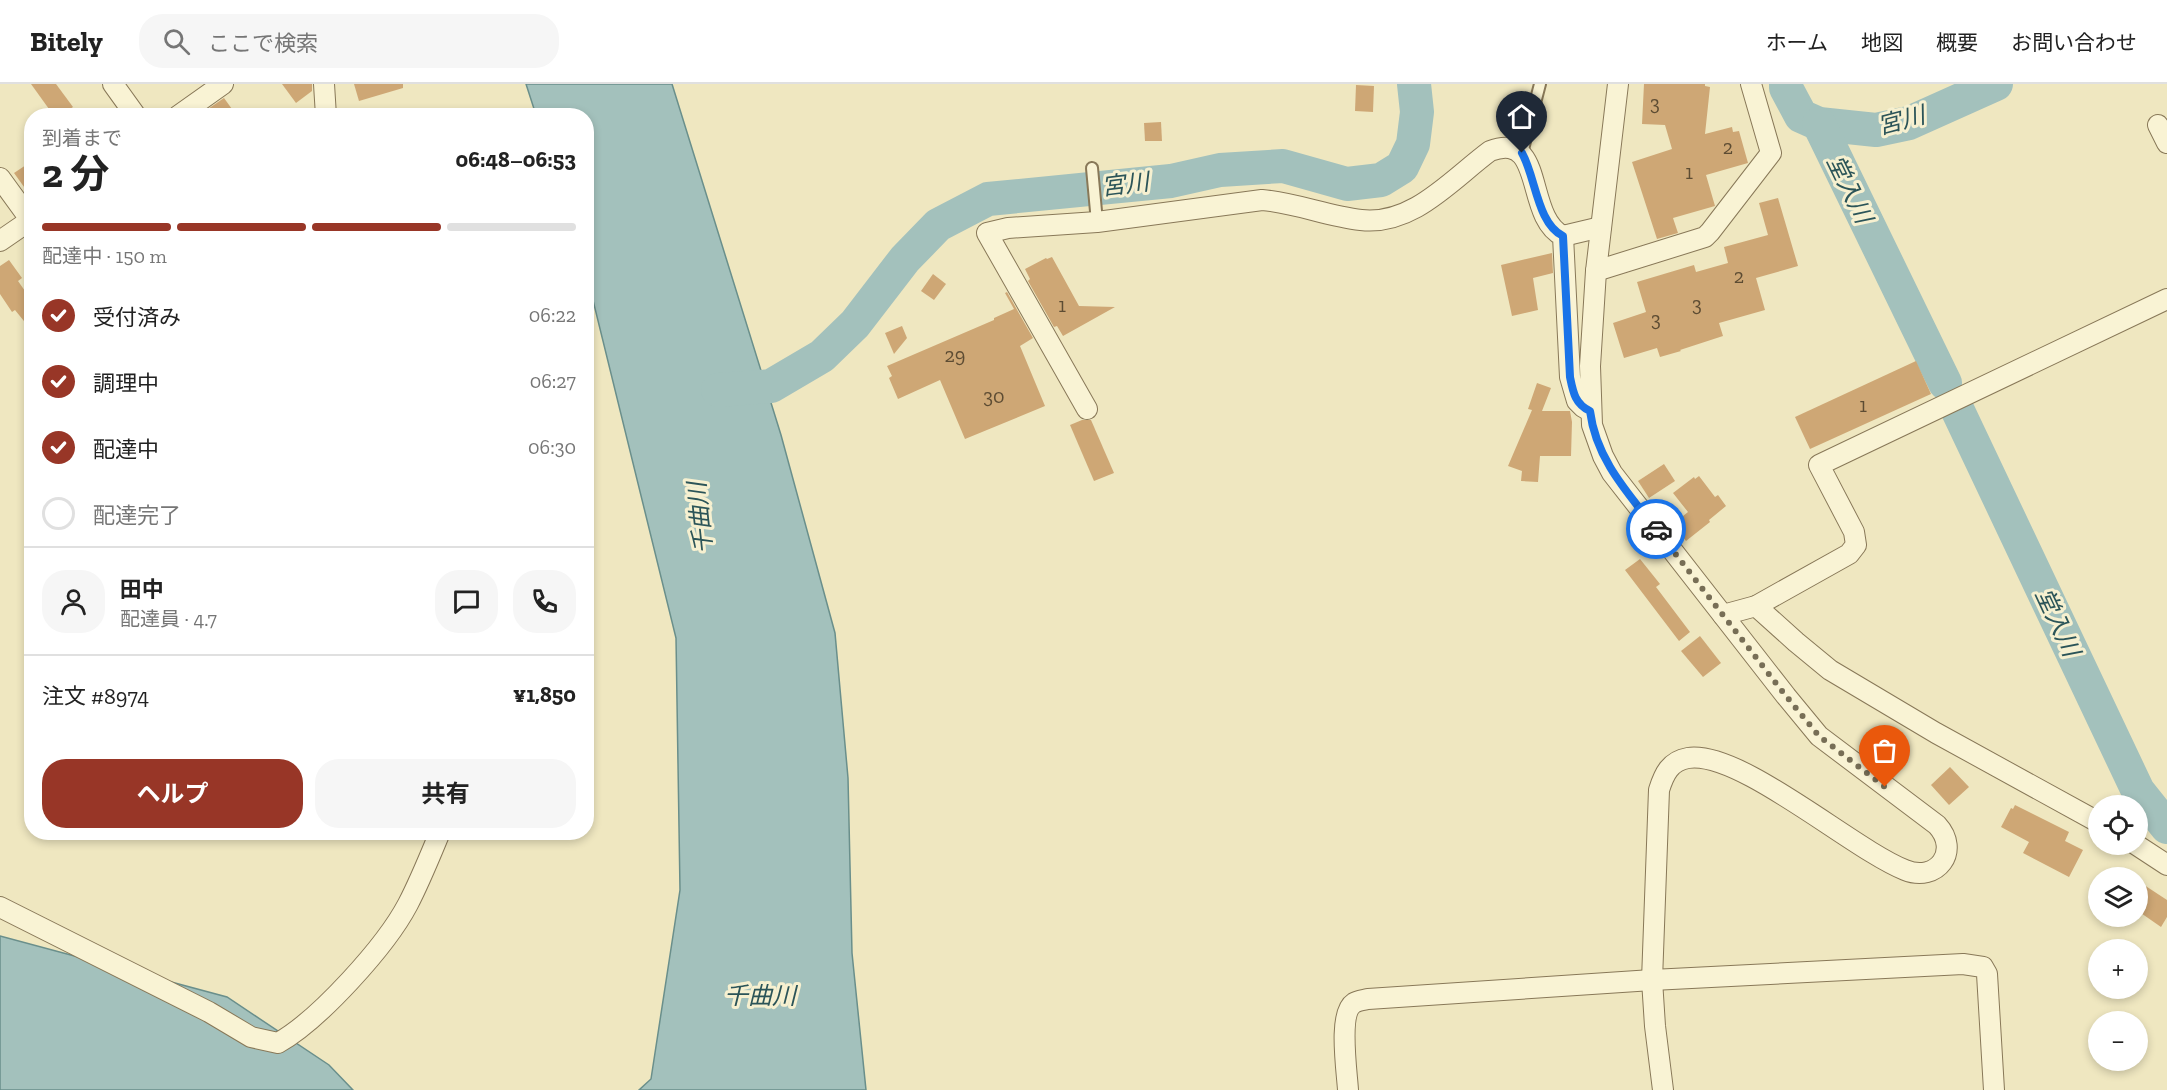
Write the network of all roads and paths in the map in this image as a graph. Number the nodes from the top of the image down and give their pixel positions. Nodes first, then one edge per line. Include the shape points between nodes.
1 (113, 84) edge
2 (223, 84) edge
3 (324, 84) edge
4 (1540, 84) edge
5 (1618, 84) edge
6 (1750, 84) edge
7 (130, 108) edge
8 (189, 108) edge
9 (326, 108) edge
10 (2158, 125) dead end
11 (2167, 143) edge
12 (1522, 153) junction
13 (1092, 171) dead end
14 (0, 178) edge
15 (24, 211) edge
16 (1097, 222) junction
17 (24, 225) edge
18 (1601, 227) junction
19 (1563, 236) junction
20 (0, 242) edge
21 (1596, 271) junction
22 (2167, 299) edge
23 (1087, 409) dead end
24 (1590, 411) junction
25 (1756, 606) junction
26 (1723, 615) junction
27 (2088, 817) edge
28 (436, 840) edge
29 (2148, 853) edge
30 (2167, 865) edge
31 (0, 907) edge
32 (1652, 980) junction
33 (1348, 1090) edge
34 (1663, 1090) edge
35 (1994, 1090) edge

1 - 7 street
2 - 8 street
3 - 9 street
4 - 12 lane
5 - 18 street
6 - 21 street via 1771,153 1710,232 1705,237
10 - 11 street
12 - 16 street via 1503,146 1490,151 1420,205 1382,221 1262,200
12 - 19 street via 1546,222
13 - 16 lane
14 - 15 street
16 - 23 street via 987,233
17 - 20 street
18 - 19 street
18 - 21 street
19 - 24 street via 1570,377 1577,401
21 - 24 street
22 - 25 street via 1819,465 1854,532 1856,545 1849,554
24 - 26 street via 1597,442 1612,473
25 - 26 street
25 - 27 street via 1830,670
26 - 32 street via 1819,736 1937,825 1946,839 1947,853 1933,871 1906,870 1886,862 1751,777 1698,758 1680,761 1666,771 1659,790
28 - 31 street via 407,905 383,939 307,1023 278,1043 251,1037
29 - 30 street
32 - 33 street via 1354,1003 1344,1022
32 - 34 street
32 - 35 street via 1975,965 1983,968 1989,985

